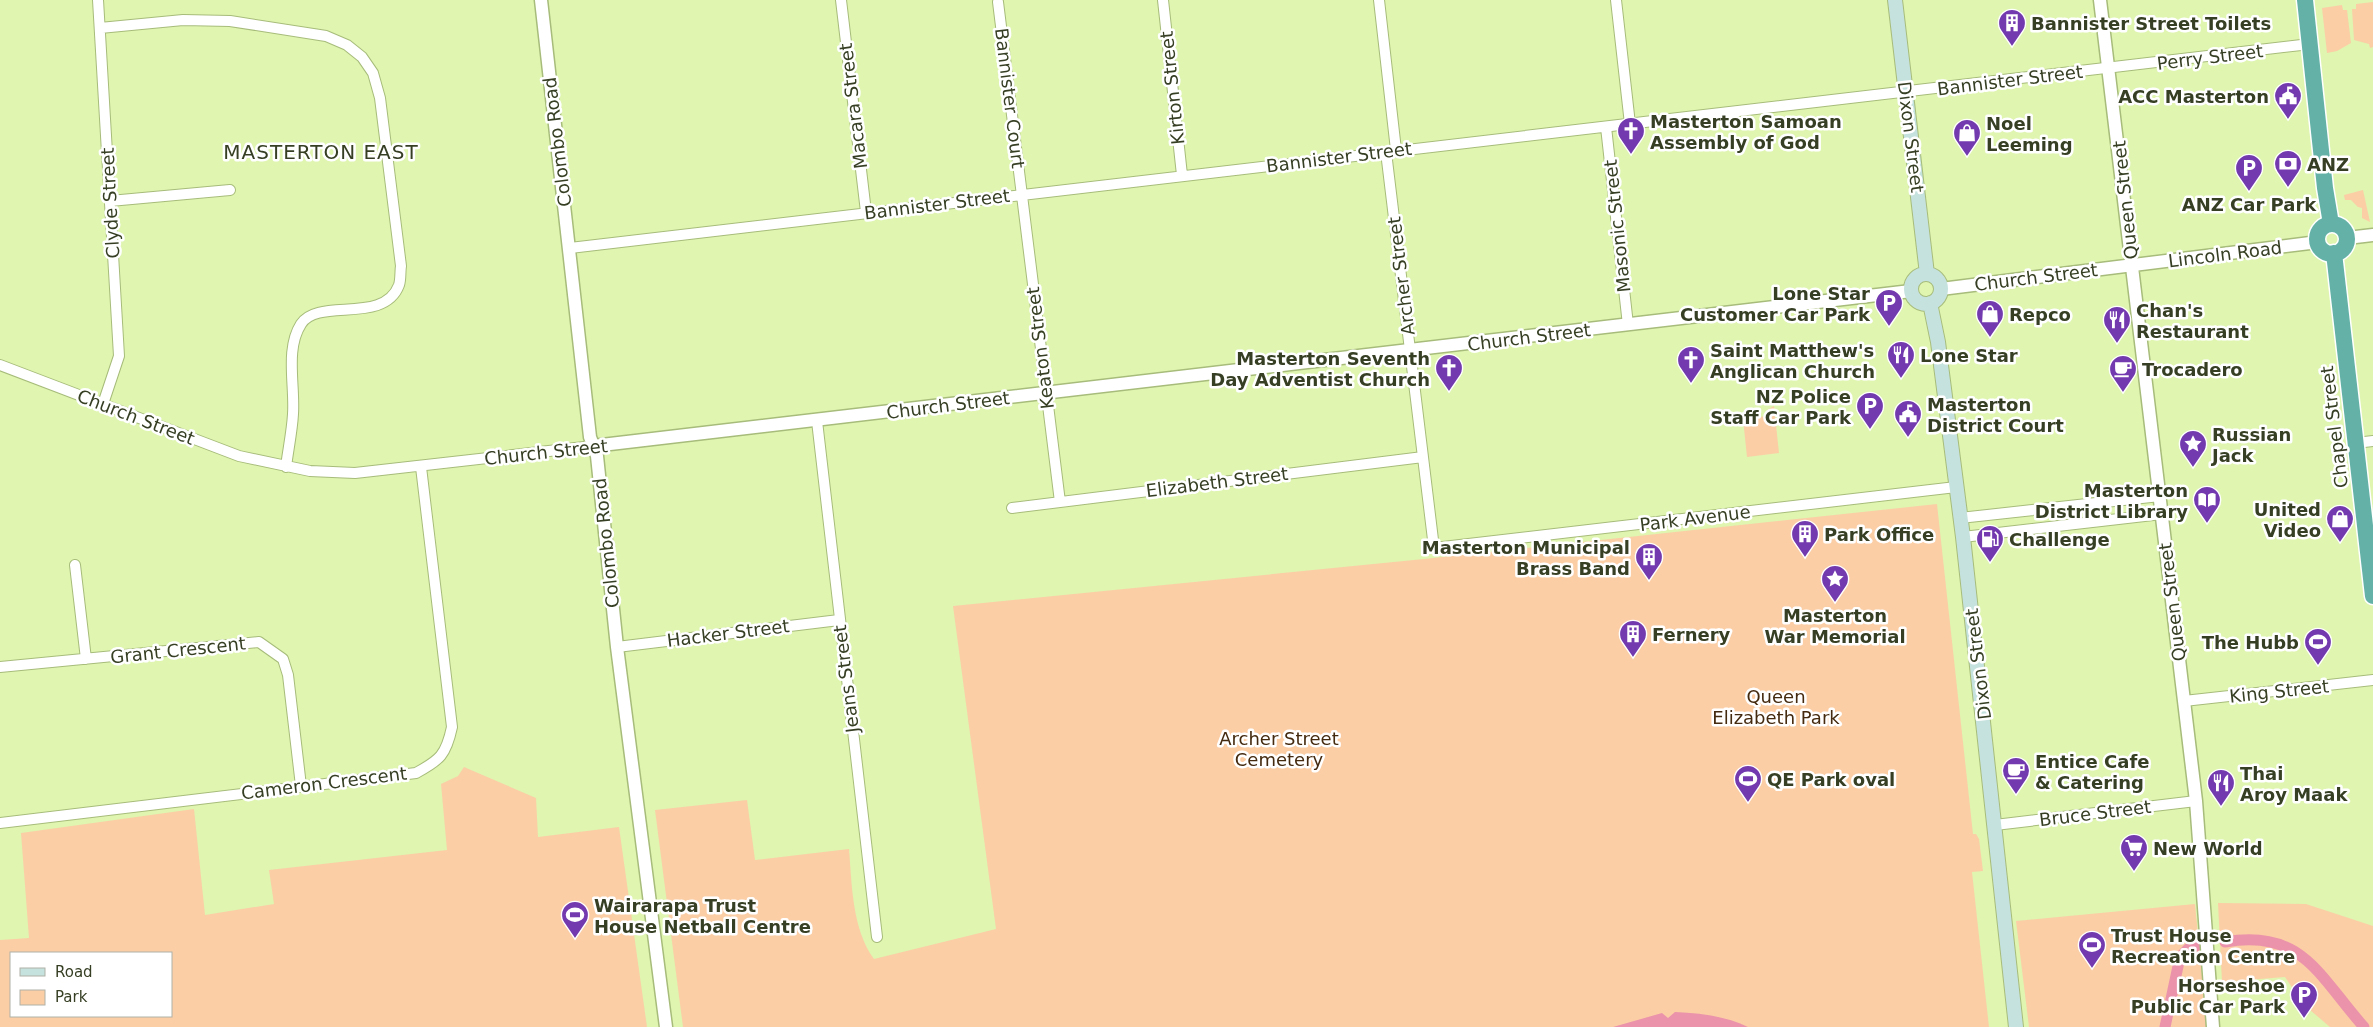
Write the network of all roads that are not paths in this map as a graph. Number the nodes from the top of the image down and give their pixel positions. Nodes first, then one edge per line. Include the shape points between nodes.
1 (98, 0) edge
2 (541, 0) edge
3 (841, 0) edge
4 (1163, 0) edge
5 (1379, 0) edge
6 (1616, 0) edge
7 (1895, 0) edge
8 (2100, 0) edge
9 (2305, 0) edge
10 (998, 2) dead end
11 (100, 28) junction
12 (2310, 44) junction
13 (2109, 69) junction
14 (1905, 92) junction
15 (1630, 124) junction
16 (1606, 127) junction
17 (1391, 151) junction
18 (1182, 176) junction
19 (230, 190) dead end
20 (1022, 194) junction
21 (110, 201) junction
22 (866, 212) junction
23 (2331, 224) junction
24 (2373, 235) edge
25 (2347, 238) junction
26 (2318, 242) junction
27 (570, 248) junction
28 (2334, 253) junction
29 (2132, 265) junction
30 (1927, 274) junction
31 (1941, 289) junction
32 (1911, 291) junction
33 (1930, 303) junction
34 (1628, 325) junction
35 (1410, 352) junction
36 (0, 365) edge
37 (1045, 394) junction
38 (103, 404) junction
39 (817, 421) junction
40 (2373, 441) edge
41 (2356, 443) junction
42 (593, 446) junction
43 (1423, 457) junction
44 (286, 467) junction
45 (420, 467) junction
46 (1956, 487) junction
47 (2160, 496) junction
48 (1060, 502) junction
49 (1012, 508) dead end
50 (2162, 514) junction
51 (1960, 518) junction
52 (1963, 538) junction
53 (1434, 548) joint
54 (75, 566) dead end
55 (2373, 596) edge
56 (839, 620) junction
57 (617, 647) junction
58 (86, 659) junction
59 (0, 667) edge
60 (2373, 680) edge
61 (2184, 701) junction
62 (301, 786) junction
63 (2196, 801) junction
64 (0, 823) edge
65 (1995, 825) junction
66 (877, 937) dead end
67 (666, 1027) edge
68 (2016, 1027) edge
69 (2213, 1027) edge

1 - 11 street, Clyde Street
2 - 27 street, Colombo Road
3 - 22 street, Macara Street
4 - 18 street, Kirton Street
5 - 17 street, Archer Street
6 - 15 street
7 - 14 main road, Dixon Street
8 - 13 street, Queen Street
9 - 12 highway
10 - 20 street, Bannister Court
11 - 21 street, Clyde Street
11 - 44 street via 183,20 230,21 317,35 347,45 362,57 373,73 380,98 400,266 399,284 390,298 375,306 317,314 302,322 292,352 293,414
12 - 13 street, Perry Street
12 - 23 highway
13 - 14 street, Bannister Street
13 - 29 street, Queen Street
14 - 15 street, Bannister Street
14 - 30 main road, Dixon Street
15 - 16 street, Bannister Street
16 - 17 street, Bannister Street
16 - 34 street, Masonic Street
17 - 18 street, Bannister Street
17 - 35 street, Archer Street
18 - 20 street, Bannister Street
19 - 21 street
20 - 22 street, Bannister Street
20 - 37 street, Keaton Street
21 - 38 street, Clyde Street via 119,356
22 - 27 street, Bannister Street
23 - 25 highway via 2340,226
23 - 26 highway via 2320,230
24 - 25 street
25 - 28 highway via 2344,248
26 - 28 highway via 2325,252
26 - 29 street, Lincoln Road
27 - 42 street, Colombo Road
28 - 41 highway, Chapel Street
29 - 31 street, Church Street
29 - 47 street, Queen Street
30 - 31 main road via 1937,279
30 - 32 main road via 1914,280
31 - 33 main road
32 - 33 main road via 1918,301
32 - 34 street, Church Street
33 - 46 main road, Dixon Street
34 - 35 street, Church Street
35 - 37 street, Church Street
35 - 43 street, Archer Street
36 - 38 street, Church Street
37 - 39 street, Church Street
37 - 48 street, Keaton Street
38 - 44 street, Church Street via 239,456
39 - 42 street, Church Street
39 - 56 street, Jeans Street
40 - 41 street
41 - 55 highway, Chapel Street
42 - 45 street, Church Street
42 - 57 street, Colombo Road
43 - 48 street, Elizabeth Street
43 - 53 street, Archer Street
44 - 45 street, Church Street via 355,473
45 - 62 street, Cameron Crescent via 452,727 448,746 437,762 416,773
46 - 51 main road, Dixon Street
46 - 53 street, Park Avenue
47 - 50 street, Queen Street
47 - 51 street
48 - 49 street, Elizabeth Street
50 - 52 street
50 - 61 street, Queen Street
51 - 52 main road, Dixon Street
52 - 65 main road, Dixon Street
54 - 58 street
56 - 57 street, Hacker Street
56 - 66 street, Jeans Street
57 - 67 street, Colombo Road
58 - 59 street, Grant Crescent
58 - 62 street, Grant Crescent via 259,642 282,659 288,675
60 - 61 street, King Street
61 - 63 street, Queen Street
62 - 64 street, Cameron Crescent
63 - 65 street, Bruce Street
63 - 69 street, Queen Street
65 - 68 main road, Dixon Street

